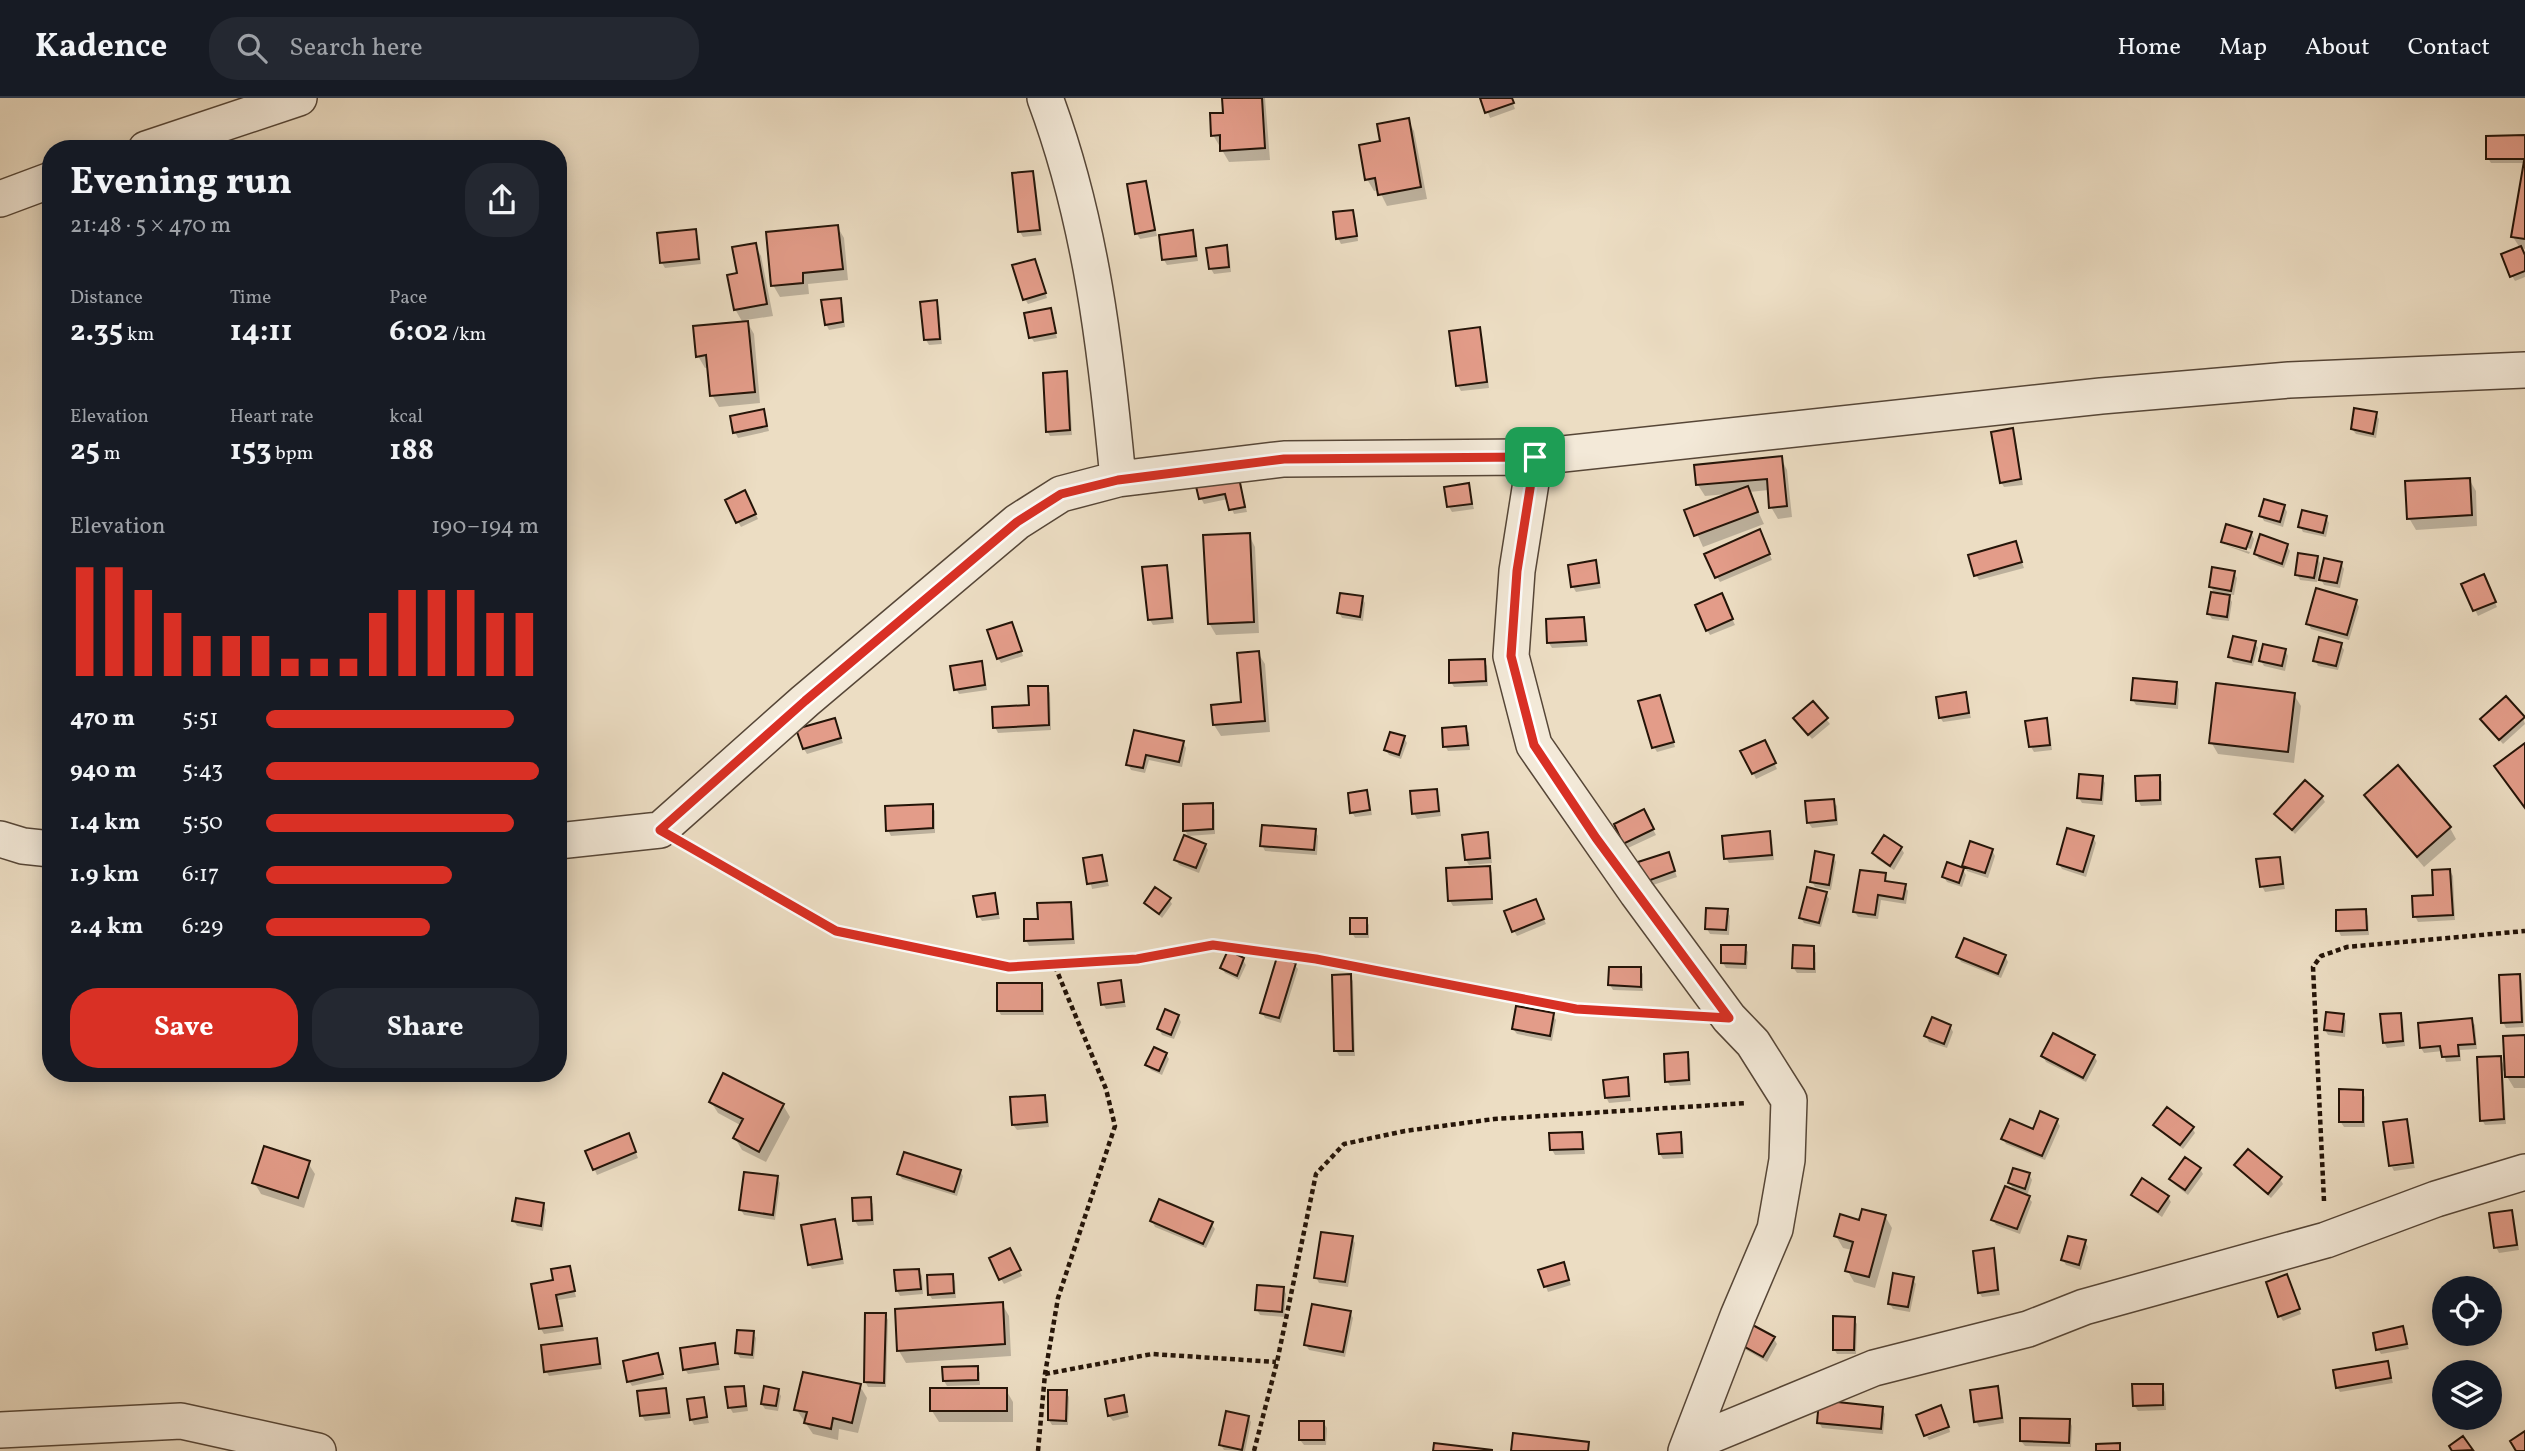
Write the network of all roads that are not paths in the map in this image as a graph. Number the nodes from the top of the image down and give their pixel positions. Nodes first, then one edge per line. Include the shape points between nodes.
1 (299, 98) edge
2 (1045, 98) edge
3 (173, 140) edge
4 (42, 183) edge
5 (0, 199) edge
6 (2525, 370) edge
7 (1535, 457) junction
8 (1118, 480) junction
9 (0, 839) edge
10 (567, 840) edge
11 (42, 848) edge
12 (2525, 1172) edge
13 (0, 1430) edge
14 (179, 1436) edge
15 (1688, 1447) edge
16 (318, 1451) edge

1 - 3 street
2 - 8 street via 1095,279
4 - 5 street
6 - 7 street via 2289,380 2114,395
7 - 8 street via 1284,459
7 - 15 street via 1517,571 1511,656 1534,745 1596,838 1729,1018 1753,1043 1788,1100 1787,1160 1775,1229
8 - 10 street via 1061,494 1017,522 660,830
9 - 11 street
12 - 15 street via 2326,1240 2084,1307 2028,1329 1874,1368
13 - 14 street
14 - 16 street

